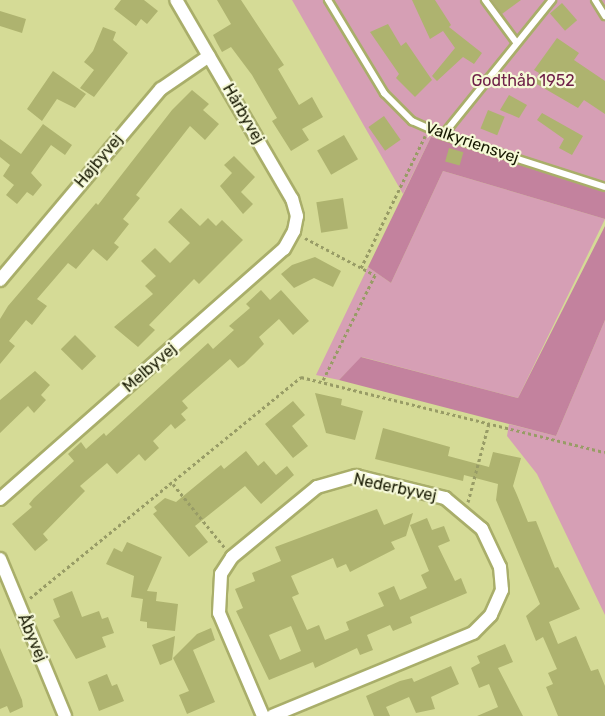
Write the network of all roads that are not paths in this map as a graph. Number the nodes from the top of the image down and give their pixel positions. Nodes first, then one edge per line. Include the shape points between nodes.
1 (176, 0) edge
2 (328, 0) edge
3 (485, 0) edge
4 (552, 0) edge
5 (595, 0) edge
6 (605, 16) edge
7 (516, 42) junction
8 (209, 56) junction
9 (443, 135) junction
10 (605, 187) edge
11 (294, 231) joint
12 (0, 280) edge
13 (0, 499) edge
14 (0, 559) edge
15 (65, 716) edge
16 (263, 716) edge
17 (272, 716) edge

1 - 8 street, Hårbyvej
2 - 9 lane, Valkyriensvej via 384,93 412,121
3 - 7 lane
4 - 7 lane
5 - 6 lane
7 - 9 lane
8 - 11 street, Hårbyvej via 292,199 297,216
8 - 12 street, Højbyvej via 161,89
9 - 10 lane, Valkyriensvej
11 - 13 street, Melbyvej via 284,249
14 - 15 street, Åbyvej
16 - 17 street, Nederbyvej via 219,613 221,574 232,557 317,487 334,479 356,476 445,498 483,529 501,567 502,590 491,615 473,633

